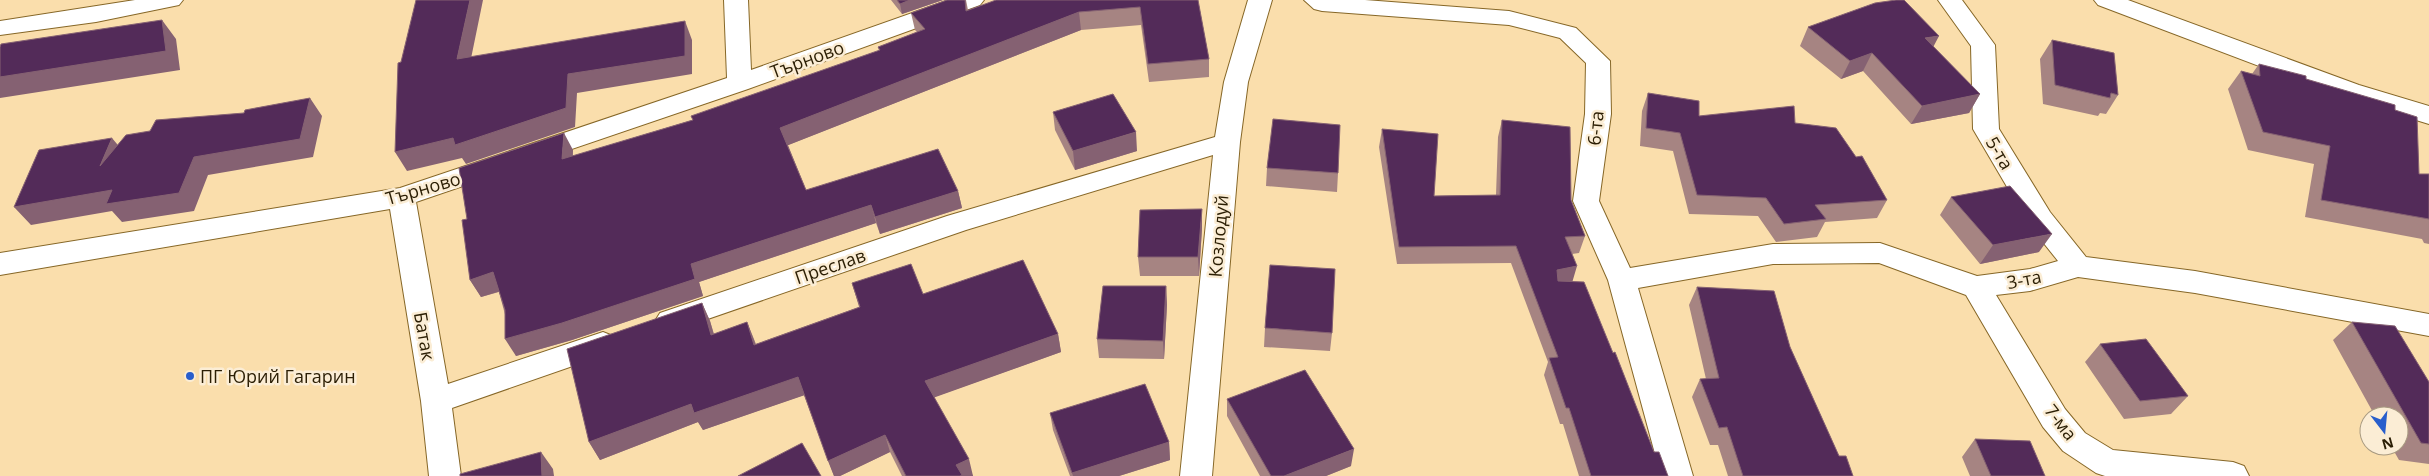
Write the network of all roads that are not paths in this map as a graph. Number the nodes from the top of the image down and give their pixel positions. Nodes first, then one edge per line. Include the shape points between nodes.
1 (171, 0) edge
2 (736, 0) edge
3 (972, 0) edge
4 (1260, 0) edge
5 (1316, 0) edge
6 (1950, 0) edge
7 (2106, 0) edge
8 (0, 28) edge
9 (739, 83) junction
10 (2429, 115) edge
11 (1227, 142) junction
12 (402, 198) junction
13 (0, 264) edge
14 (2078, 266) junction
15 (1622, 280) junction
16 (1976, 287) junction
17 (2429, 325) edge
18 (436, 401) junction
19 (445, 476) edge
20 (1196, 476) edge
21 (1677, 476) edge
22 (2233, 476) edge

1 - 8 street via 96,15
2 - 9 street
3 - 9 street, Търново
4 - 11 street, Козлодуй via 1236,82
5 - 15 street, 6-та via 1322,4 1509,18 1568,33 1598,61 1598,114 1586,200
6 - 14 street, 5-та via 1983,45 1986,129 2040,219
7 - 10 street via 2350,91
9 - 12 street, Търново
11 - 18 street, Преслав via 957,223
11 - 20 street, Козлодуй
12 - 13 street, Търново
12 - 18 street, Батак
14 - 16 street, 3-та via 2030,280
14 - 17 street, 3-та via 2195,282
15 - 16 street, 3-та via 1773,254 1880,253
15 - 21 street, 6-та
16 - 22 street, 7-ма via 2054,418 2074,442 2107,463
18 - 19 street, Батак

